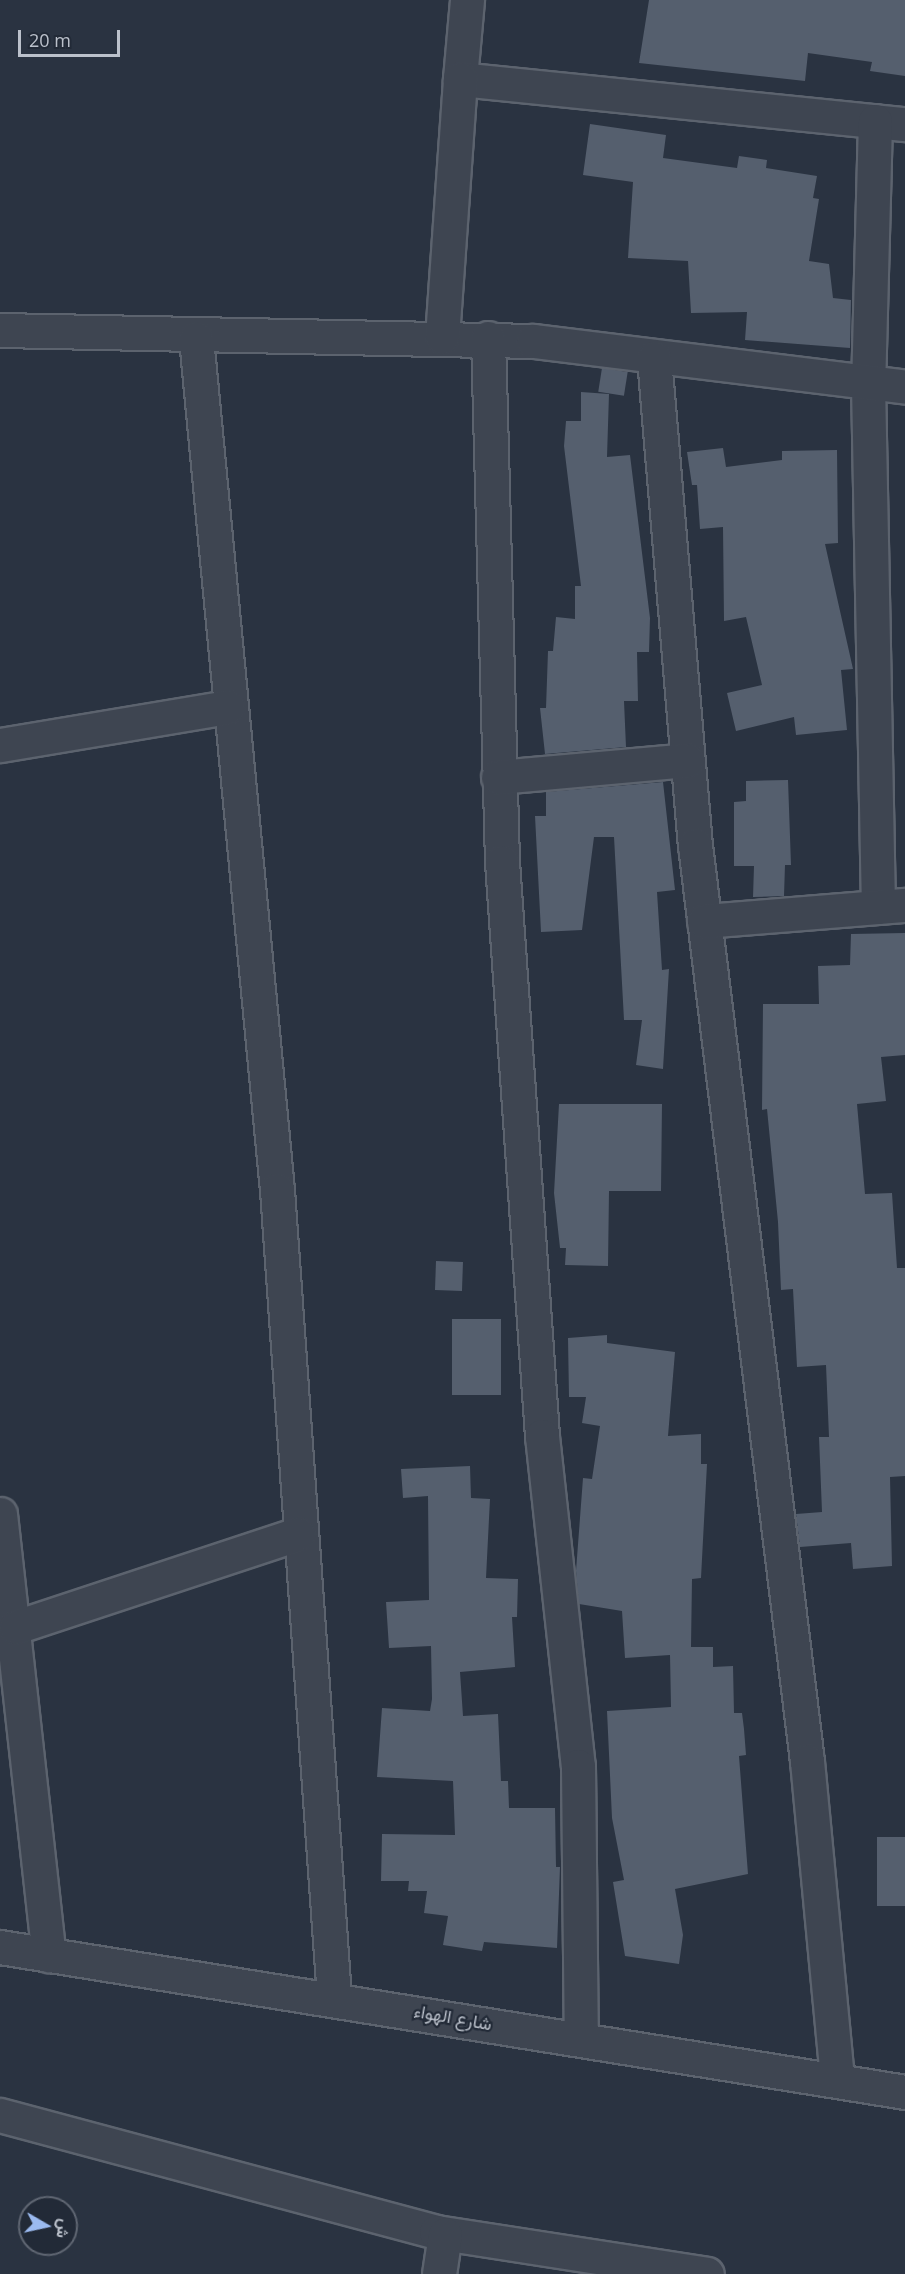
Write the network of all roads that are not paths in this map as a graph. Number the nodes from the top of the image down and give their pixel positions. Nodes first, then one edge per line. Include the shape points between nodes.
1 (467, 0) edge
2 (460, 79) junction
3 (890, 122) edge
4 (0, 330) edge
5 (442, 337) junction
6 (196, 338) junction
7 (488, 338) junction
8 (654, 358) junction
9 (868, 383) junction
10 (905, 387) edge
11 (228, 707) junction
12 (0, 745) edge
13 (687, 760) junction
14 (498, 777) junction
15 (892, 906) edge
16 (704, 921) junction
17 (0, 1514) edge
18 (298, 1534) junction
19 (16, 1628) junction
20 (0, 1947) edge
21 (49, 1955) junction
22 (334, 1997) junction
23 (581, 2039) junction
24 (837, 2080) junction
25 (905, 2092) edge
26 (0, 2115) edge
27 (445, 2234) junction
28 (439, 2274) edge
29 (707, 2274) edge

1 - 2 street
2 - 3 street
2 - 5 street
3 - 9 street
4 - 6 street
5 - 6 street
5 - 7 street
6 - 11 street
7 - 8 street
7 - 14 street
8 - 9 street
8 - 13 street
9 - 10 street
9 - 15 street
11 - 12 street
11 - 18 street via 277,1190
13 - 14 street
13 - 16 street
14 - 23 street via 542,1436 578,1766
15 - 16 street
16 - 24 street via 806,1749
17 - 19 street
18 - 19 street
18 - 22 street
19 - 21 street
20 - 21 street, شارع الهواء
21 - 22 street, شارع الهواء
22 - 23 street, شارع الهواء
23 - 24 street, شارع الهواء
24 - 25 street, شارع الهواء
26 - 27 street
27 - 28 street
27 - 29 street

